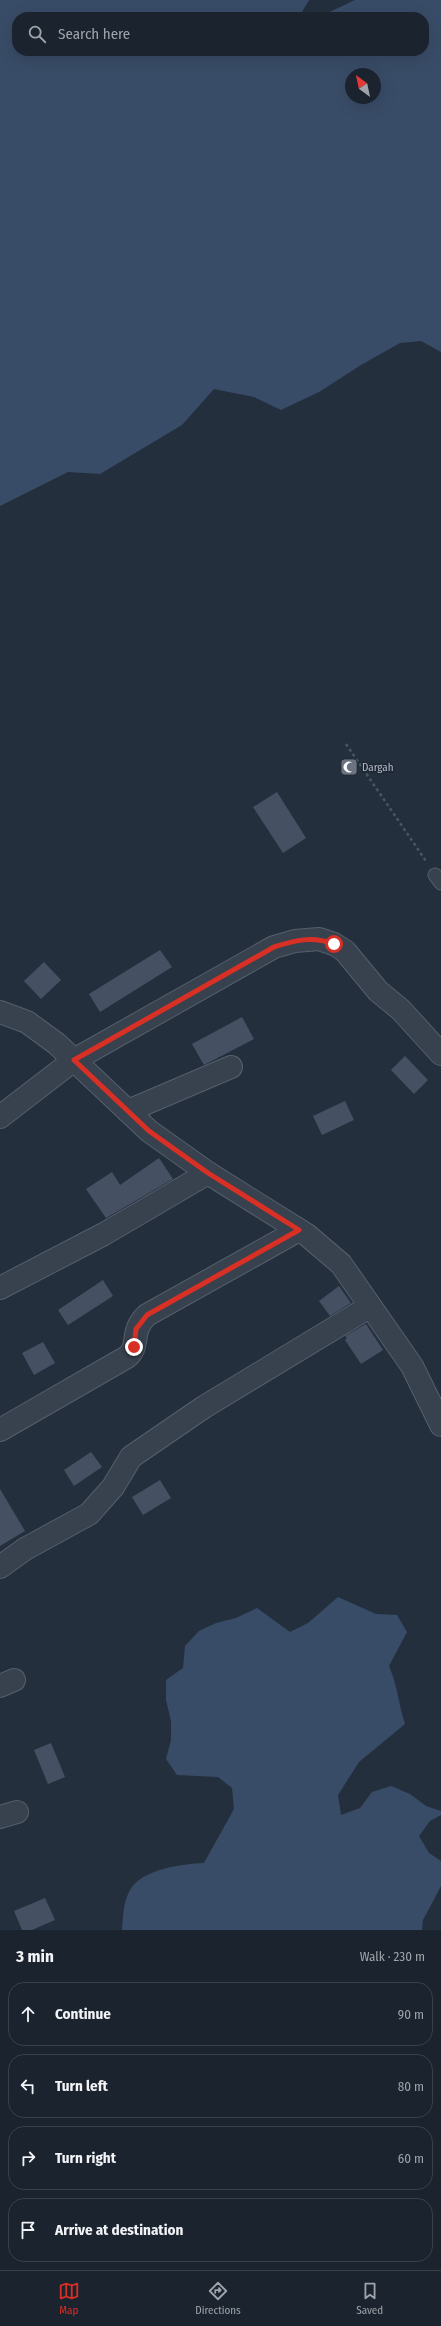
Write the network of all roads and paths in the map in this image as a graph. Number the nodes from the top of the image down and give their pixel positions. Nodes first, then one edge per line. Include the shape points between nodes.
1 (346, 744) dead end
2 (438, 879) edge
3 (0, 1012) edge
4 (441, 1054) edge
5 (74, 1060) junction
6 (231, 1067) dead end
7 (128, 1111) junction
8 (0, 1117) edge
9 (208, 1173) junction
10 (299, 1230) junction
11 (0, 1288) edge
12 (369, 1307) junction
13 (440, 1421) edge
14 (0, 1430) edge
15 (0, 1567) edge

1 - 2 path
3 - 5 street via 27,1022
4 - 5 street via 400,1010 378,991 345,951 319,939 295,941 274,947
5 - 7 street
5 - 8 street
6 - 7 street
7 - 9 street via 149,1131
9 - 10 street
9 - 11 street via 104,1234
10 - 12 street via 341,1264
10 - 14 street via 147,1315 136,1329 134,1347 127,1357
12 - 13 street via 412,1366
12 - 15 street via 204,1407 131,1457 113,1487 89,1514 25,1549

